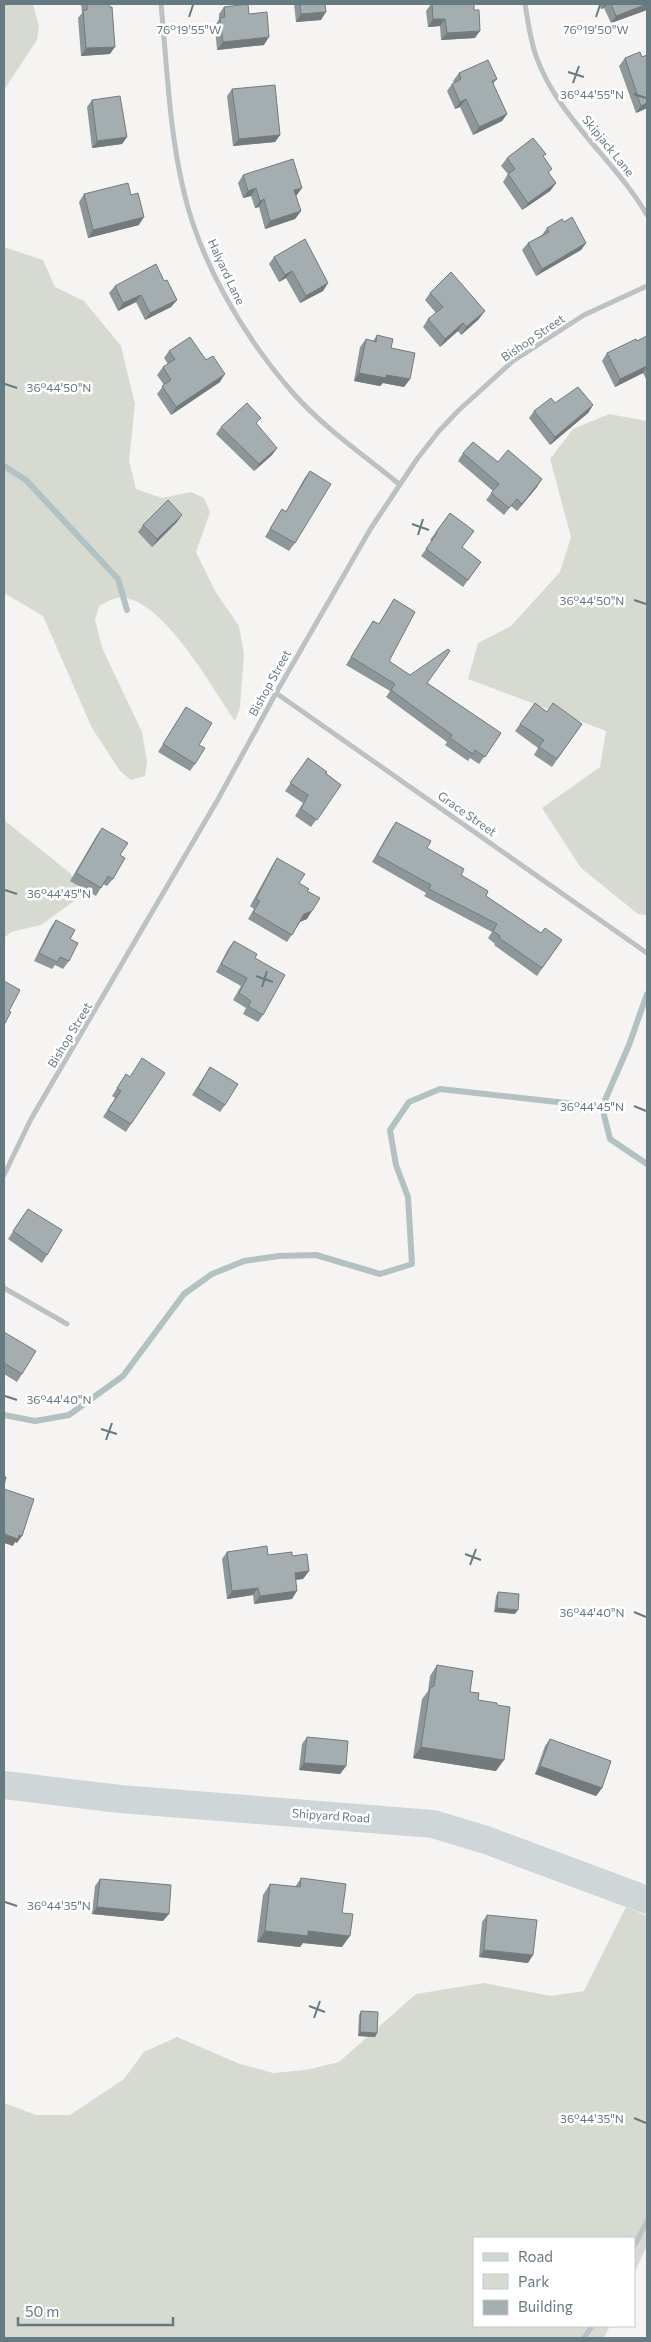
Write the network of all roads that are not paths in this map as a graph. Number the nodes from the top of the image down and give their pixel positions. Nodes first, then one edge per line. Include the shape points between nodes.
1 (161, 4) edge
2 (525, 4) edge
3 (647, 215) edge
4 (647, 286) edge
5 (400, 484) junction
6 (276, 692) junction
7 (647, 953) edge
8 (4, 1175) edge
9 (4, 1288) edge
10 (67, 1324) dead end
11 (4, 1785) edge
12 (647, 1900) edge
13 (647, 2221) edge
14 (636, 2243) edge
15 (591, 2327) edge
16 (584, 2338) edge

1 - 5 street, Halyard Lane via 182,188 221,288 250,338 294,394 330,428
2 - 3 street, Skipjack Lane via 536,58 550,86
4 - 5 street, Bishop Street via 584,315 514,362 439,431
5 - 6 street, Bishop Street
6 - 7 street, Grace Street
6 - 8 street, Bishop Street via 217,801 31,1119
9 - 10 street
11 - 12 street, Shipyard Road via 120,1799 433,1824 486,1840
13 - 14 street
15 - 16 street

